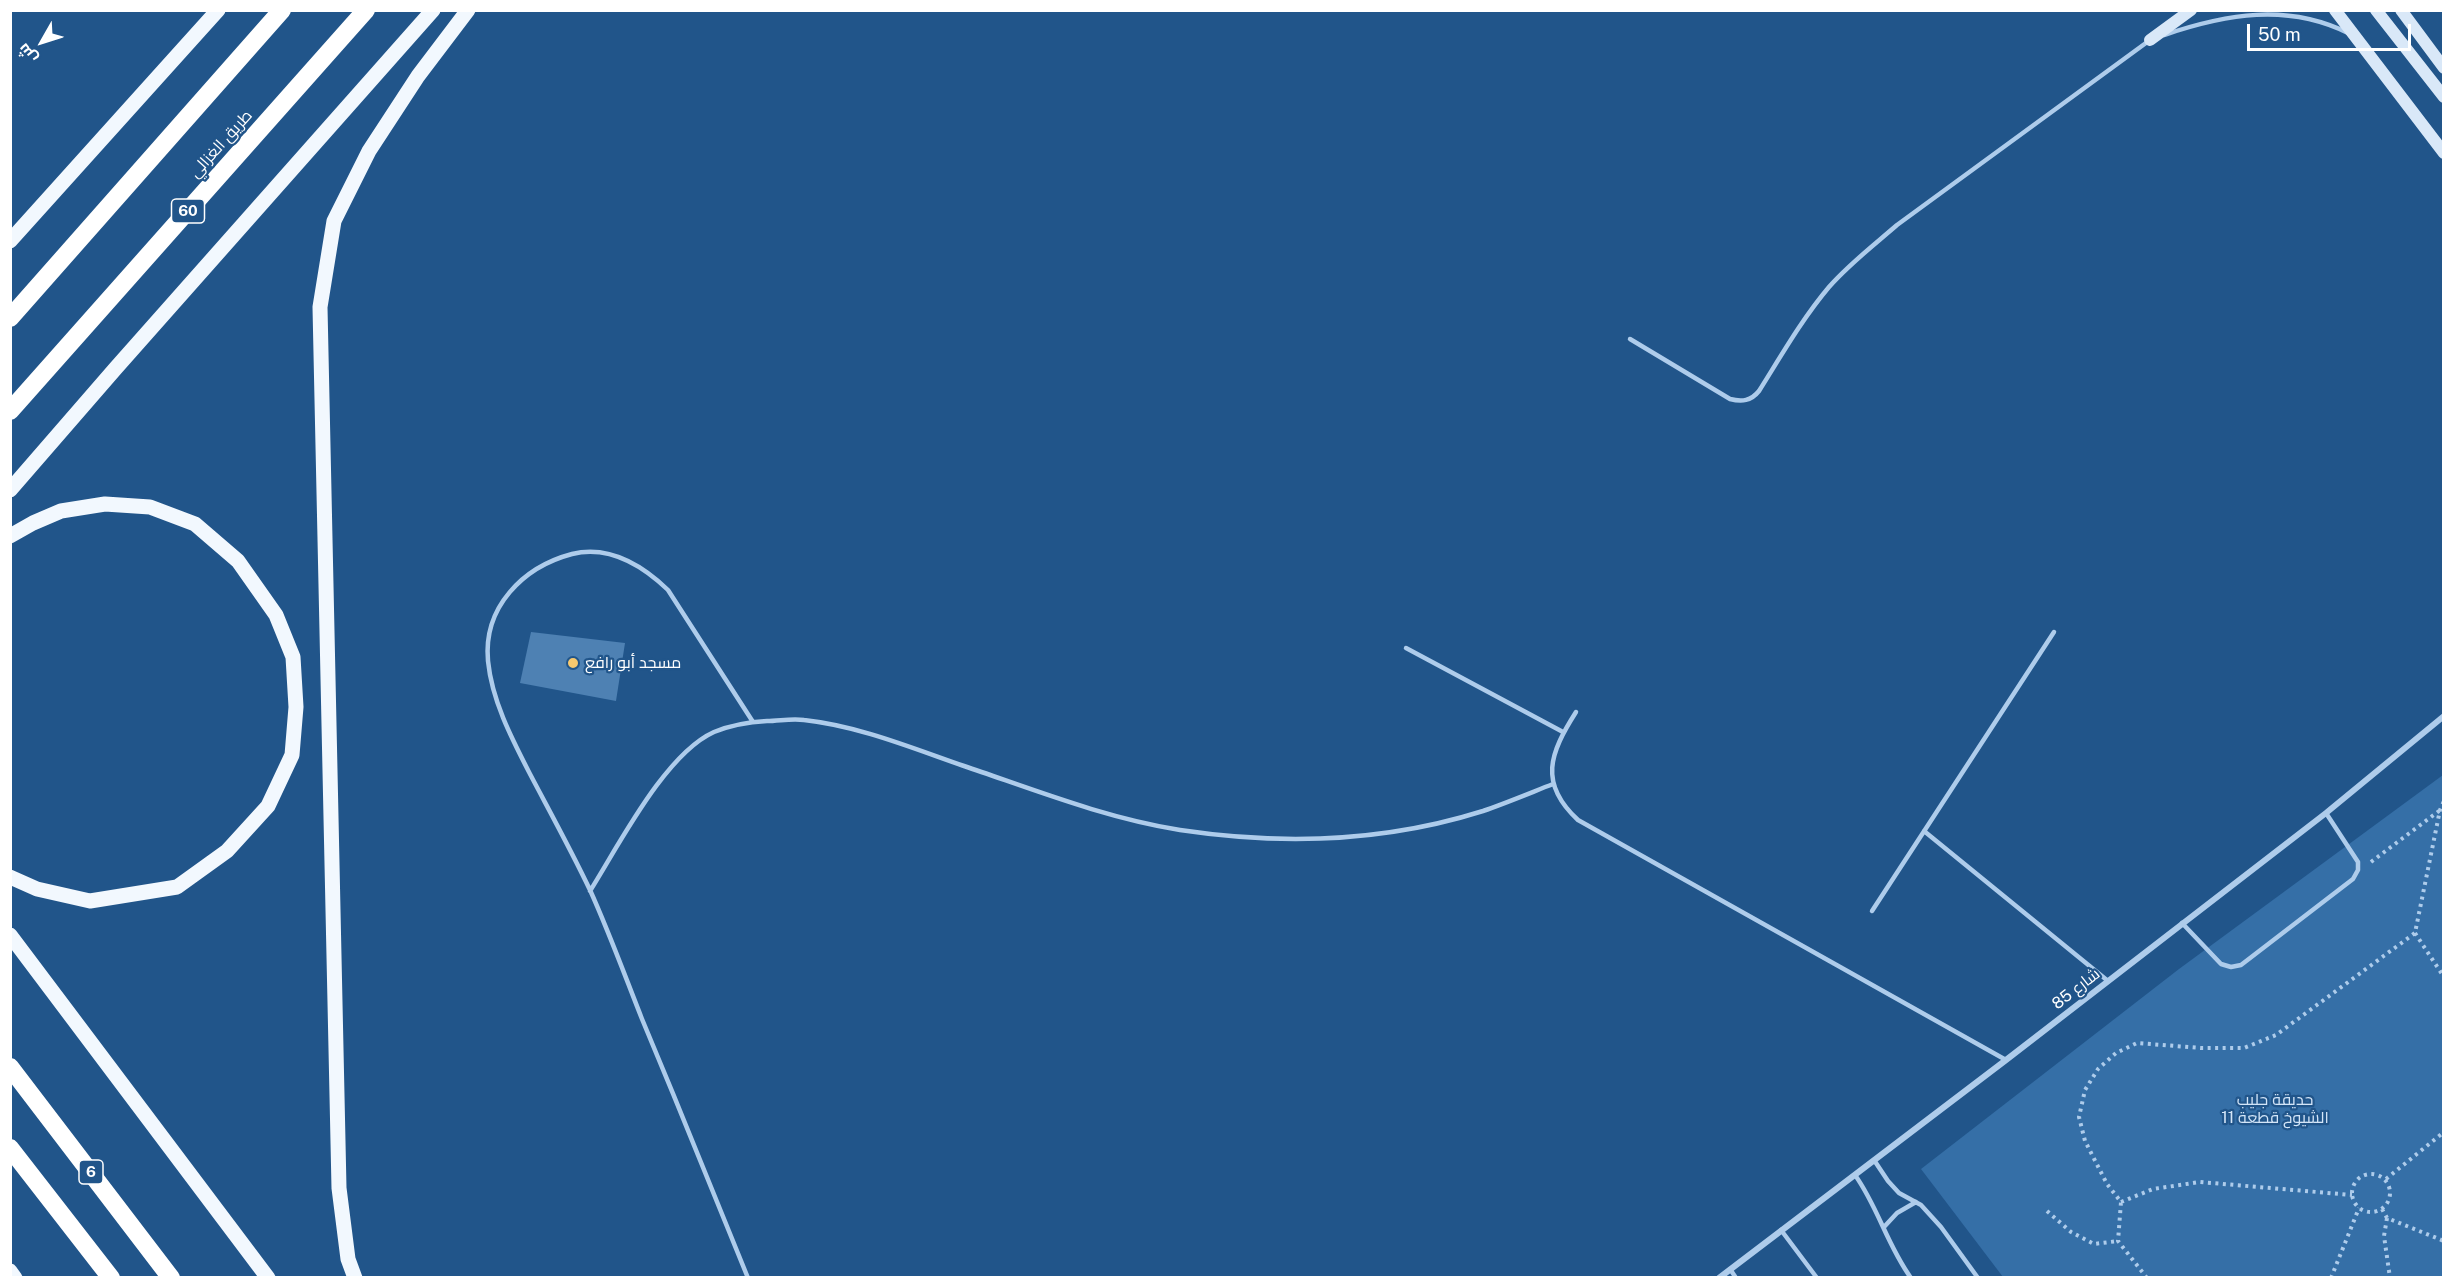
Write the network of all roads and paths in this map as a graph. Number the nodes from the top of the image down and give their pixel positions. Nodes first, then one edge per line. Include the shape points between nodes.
1 (218, 10) edge
2 (282, 10) edge
3 (366, 10) edge
4 (433, 10) edge
5 (468, 10) edge
6 (2179, 10) edge
7 (2191, 10) edge
8 (2335, 10) edge
9 (2376, 10) edge
10 (2400, 10) edge
11 (2355, 37) junction
12 (2150, 40) junction
13 (2444, 68) edge
14 (2444, 97) edge
15 (2444, 153) edge
16 (10, 241) edge
17 (10, 318) edge
18 (1630, 339) dead end
19 (10, 411) edge
20 (10, 490) edge
21 (10, 536) edge
22 (2054, 632) dead end
23 (1406, 648) dead end
24 (1575, 712) dead end
25 (2444, 716) edge
26 (753, 722) junction
27 (1563, 732) junction
28 (1553, 784) junction
29 (2444, 801) edge
30 (2440, 810) junction
31 (2326, 813) junction
32 (1924, 831) junction
33 (2358, 870) junction
34 (10, 877) edge
35 (590, 891) junction
36 (1872, 911) dead end
37 (2182, 923) junction
38 (2415, 933) junction
39 (10, 935) edge
40 (2444, 977) edge
41 (2108, 981) junction
42 (2006, 1060) junction
43 (10, 1068) edge
44 (2444, 1132) edge
45 (10, 1148) edge
46 (1874, 1160) junction
47 (1855, 1175) junction
48 (2386, 1179) junction
49 (2352, 1195) junction
50 (1916, 1202) junction
51 (2121, 1202) junction
52 (2359, 1208) junction
53 (2382, 1209) junction
54 (2047, 1211) dead end
55 (2387, 1218) junction
56 (1884, 1227) junction
57 (1782, 1230) junction
58 (2118, 1241) junction
59 (2444, 1241) edge
60 (1730, 1269) junction
61 (10, 1272) edge
62 (15, 1278) edge
63 (111, 1278) edge
64 (171, 1278) edge
65 (268, 1278) edge
66 (355, 1278) edge
67 (748, 1278) edge
68 (1719, 1278) edge
69 (1736, 1278) edge
70 (1817, 1278) edge
71 (1911, 1278) edge
72 (1978, 1278) edge
73 (2147, 1278) edge
74 (2331, 1278) edge
75 (2390, 1278) edge

1 - 16 main road
2 - 17 highway
3 - 19 highway, طريق الغزالي / 60
4 - 20 main road
5 - 66 main road via 369,151 334,221 321,307 339,1188 348,1259
6 - 12 lane
7 - 12 main road
8 - 11 main road
9 - 14 main road
10 - 13 main road
11 - 12 lane via 2308,17 2264,14 2205,22
11 - 15 main road
12 - 18 lane via 1862,254 1817,302 1750,399 1730,399
21 - 34 main road via 61,511 105,504 150,507 195,524 237,561 276,615 293,657 296,707 292,755 268,806 227,850 177,887 90,902 37,889
22 - 32 lane
23 - 27 lane
24 - 27 lane
25 - 31 street, شارع 85
26 - 28 lane via 802,719 850,728 1103,813 1179,830 1256,838 1334,838 1409,829 1482,811
26 - 35 lane via 714,732 680,756 654,789
26 - 35 lane via 668,590 650,572 627,560 577,553 552,559 512,589 498,610 490,634 488,660 494,692 516,747
27 - 28 lane via 1554,750
28 - 42 lane via 1563,804 1578,820
29 - 30 path
30 - 33 path
30 - 38 path
31 - 33 lane via 2358,862
31 - 37 street, شارع 85
32 - 36 lane
32 - 41 lane
33 - 37 lane via 2352,879 2241,966 2221,964
35 - 67 lane
37 - 41 street, شارع 85
38 - 40 path
38 - 51 path via 2276,1035 2244,1048 2137,1043 2116,1053 2098,1069 2085,1090 2079,1117 2085,1141
39 - 65 main road
41 - 42 street, شارع 85
42 - 46 street, شارع 85
43 - 64 highway, 6
44 - 48 path
45 - 63 highway
46 - 47 street, شارع 85
46 - 50 lane via 1899,1193
47 - 56 lane
47 - 57 street, شارع 85
48 - 49 path via 2367,1173 2353,1185
48 - 53 path via 2391,1189 2390,1201
49 - 51 path via 2200,1182 2153,1189
49 - 52 path
50 - 56 lane via 1897,1213
50 - 72 lane via 1941,1227
51 - 58 path
52 - 53 path via 2374,1212
52 - 74 path
53 - 55 path
54 - 58 path via 2071,1232 2094,1244
55 - 59 path
55 - 75 path via 2384,1236
56 - 71 lane via 1888,1242
57 - 60 street, شارع 85
57 - 70 lane
58 - 73 path
60 - 68 street, شارع 85
60 - 69 lane
61 - 62 main road

